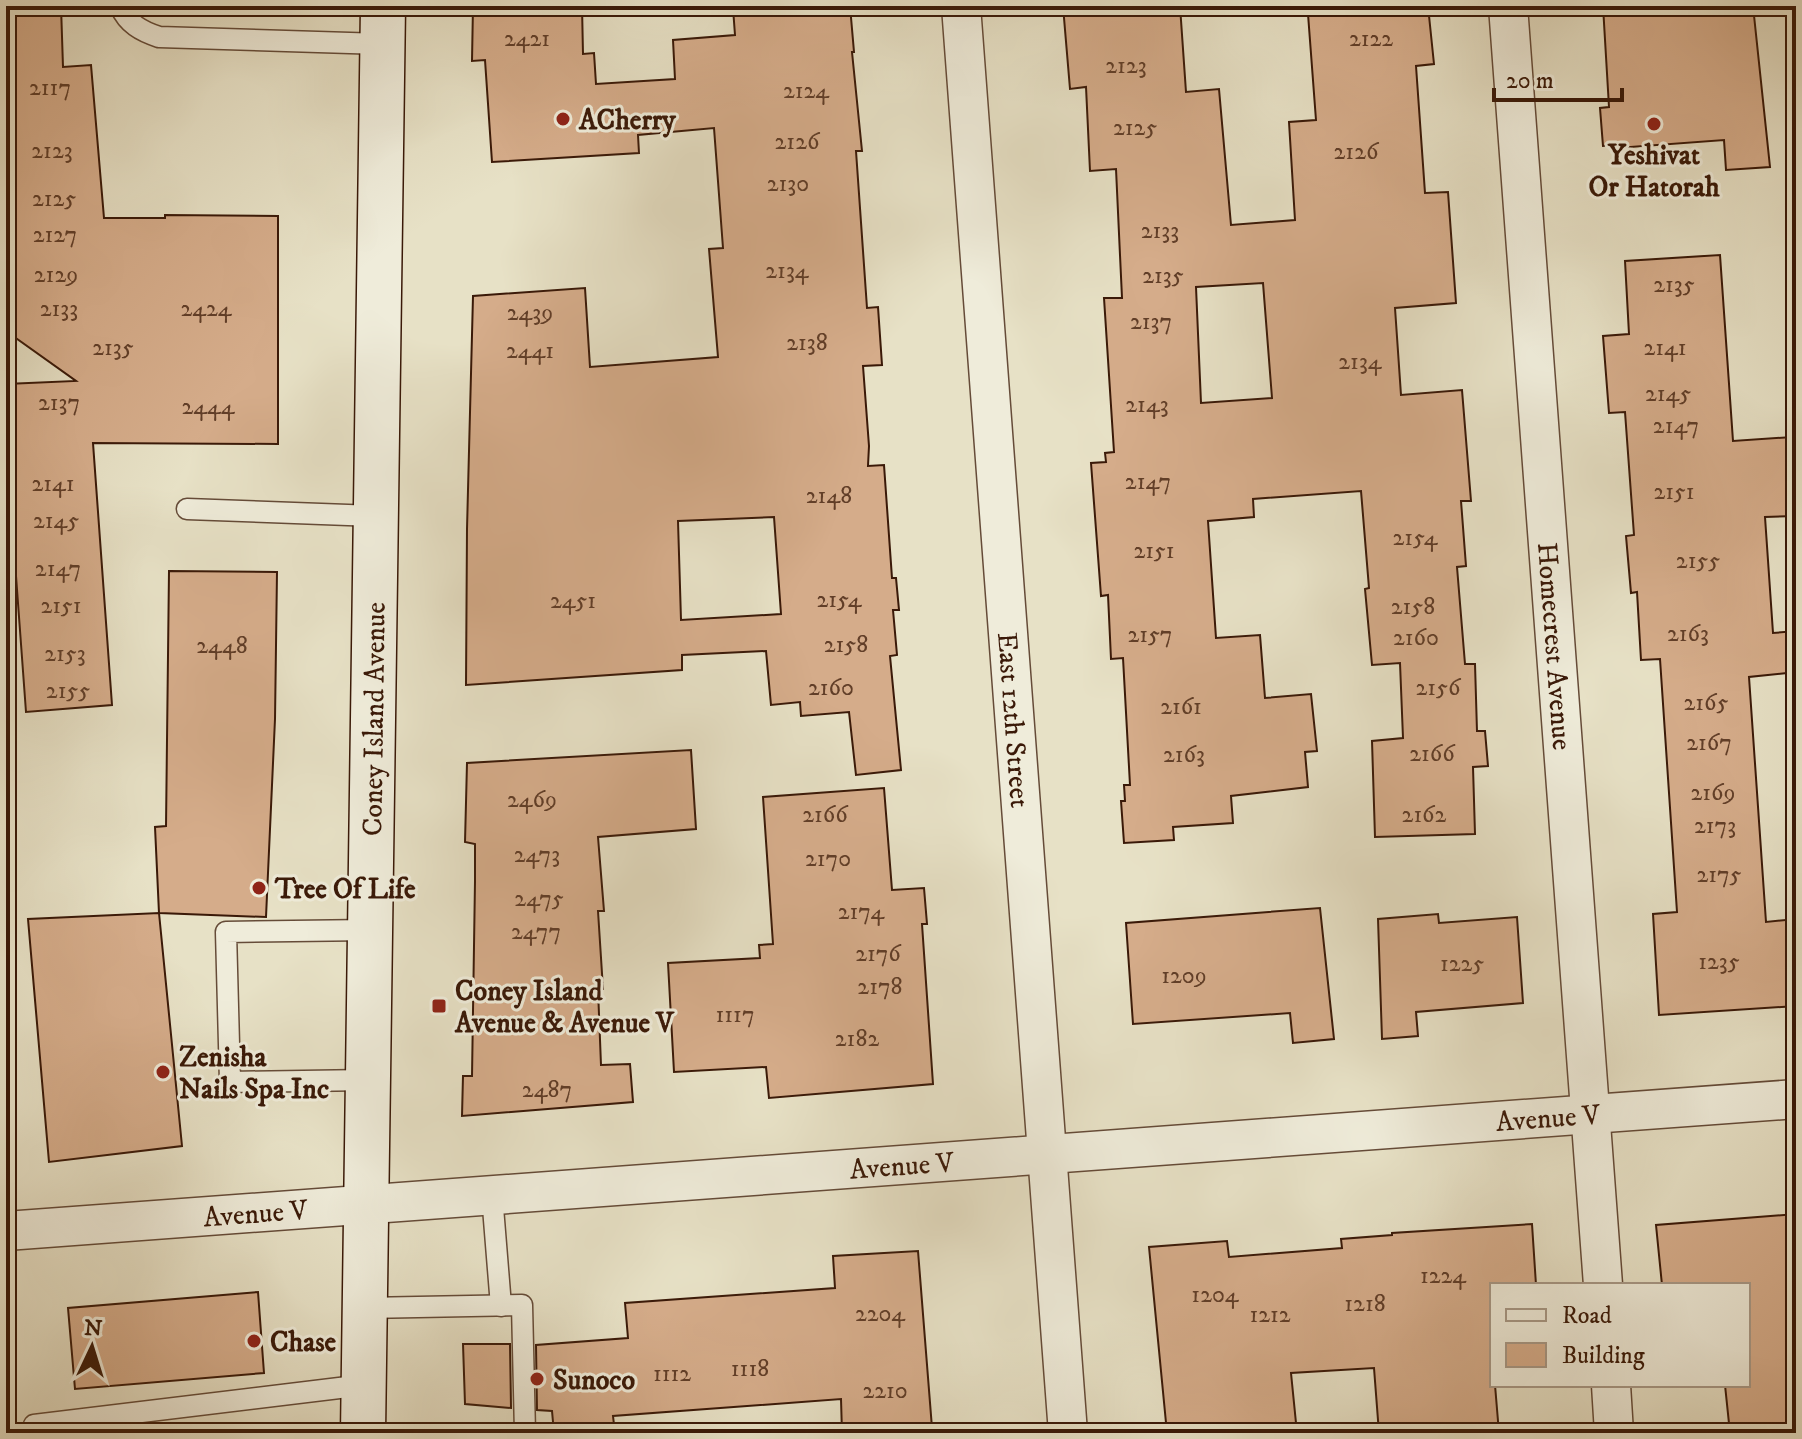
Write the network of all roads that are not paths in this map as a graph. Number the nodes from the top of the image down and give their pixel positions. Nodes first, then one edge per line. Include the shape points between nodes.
1 (120, 6) edge
2 (961, 6) edge
3 (1508, 6) edge
4 (383, 25) edge
5 (187, 509) dead end
6 (375, 516) junction
7 (370, 930) junction
8 (368, 1080) junction
9 (1796, 1099) edge
10 (1591, 1114) junction
11 (1047, 1154) junction
12 (492, 1195) junction
13 (366, 1205) junction
14 (6, 1231) edge
15 (1603, 1283) edge
16 (501, 1306) junction
17 (365, 1308) junction
18 (364, 1385) junction
19 (1611, 1387) edge
20 (34, 1425) dead end
21 (363, 1433) edge
22 (525, 1433) edge
23 (1068, 1433) edge
24 (1614, 1433) edge

1 - 4 lane via 140,30 159,37
2 - 11 street, East 12th Street
3 - 10 street, Homecrest Avenue
4 - 6 main road, Coney Island Avenue
5 - 6 lane
6 - 7 main road, Coney Island Avenue
7 - 8 main road, Coney Island Avenue
7 - 8 lane via 226,932 230,1082
8 - 13 main road, Coney Island Avenue
9 - 10 street, Avenue V
10 - 11 street, Avenue V
10 - 15 street, Homecrest Avenue
11 - 12 street, Avenue V
11 - 23 street, East 12th Street
12 - 13 street, Avenue V
12 - 16 lane
13 - 14 street, Avenue V
13 - 17 main road, Coney Island Avenue
16 - 17 lane
16 - 22 lane via 522,1305
17 - 18 main road, Coney Island Avenue
18 - 20 lane
18 - 21 main road, Coney Island Avenue
19 - 24 street

